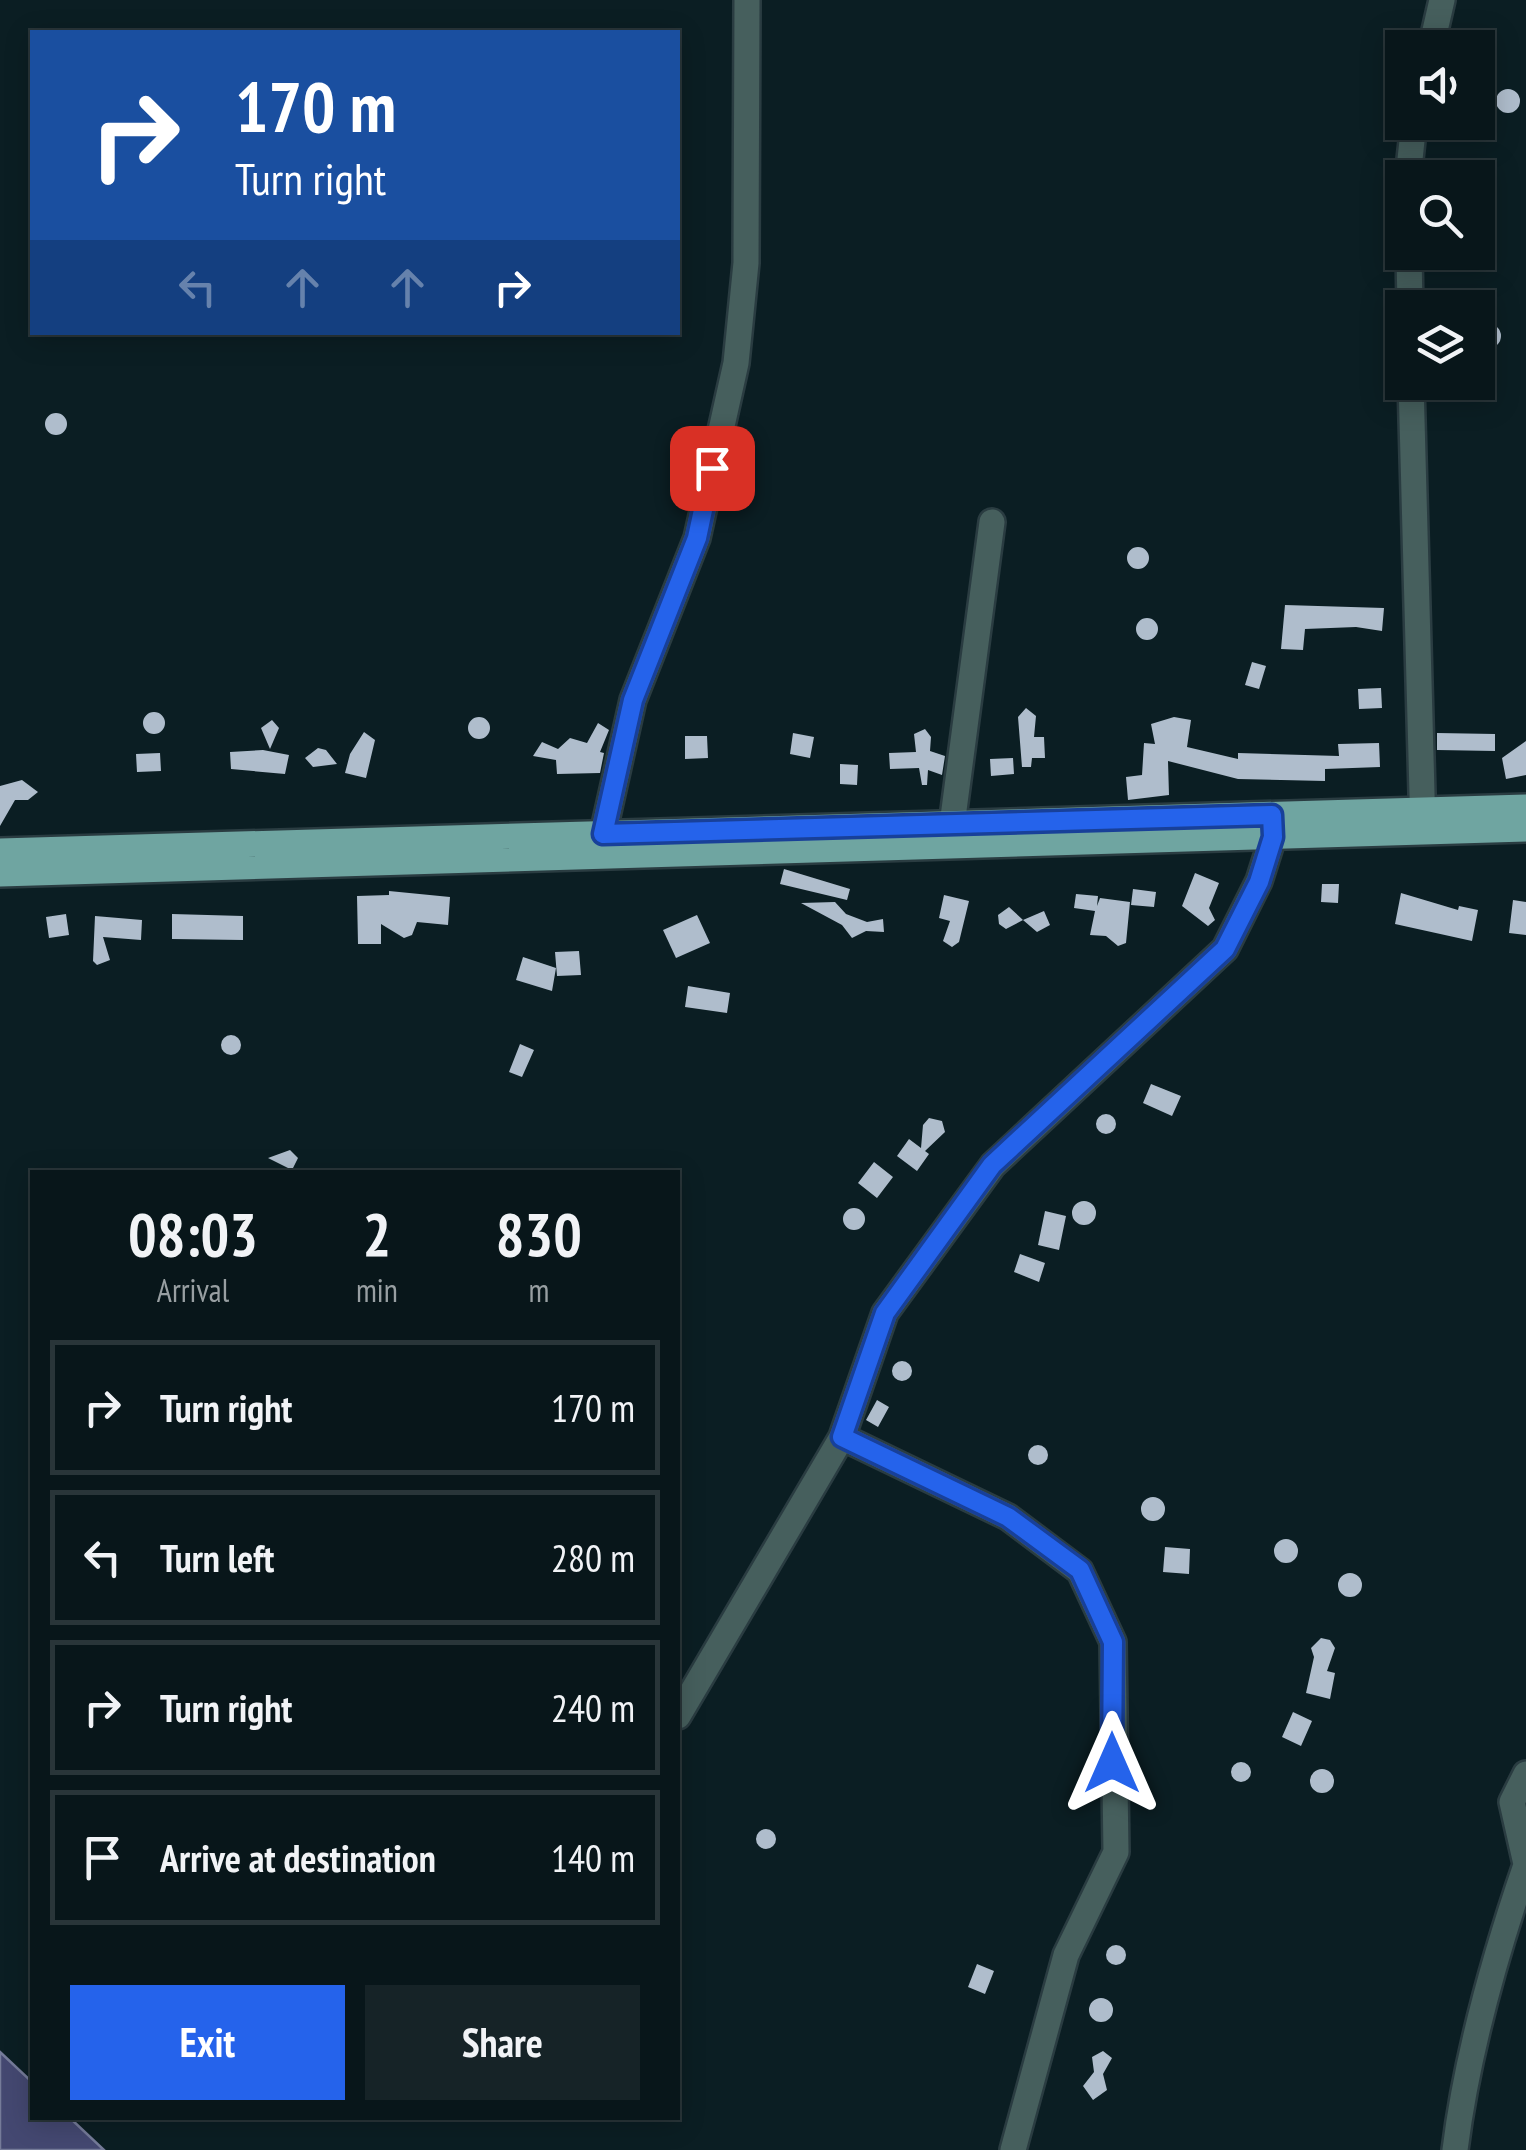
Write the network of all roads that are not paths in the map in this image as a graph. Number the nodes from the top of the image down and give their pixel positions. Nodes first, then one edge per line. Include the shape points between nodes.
1 (748, 0) edge
2 (1442, 0) edge
3 (1435, 30) edge
4 (1411, 400) edge
5 (992, 522) dead end
6 (1526, 807) edge
7 (1422, 821) junction
8 (952, 825) junction
9 (1272, 826) junction
10 (1526, 828) edge
11 (603, 834) junction
12 (0, 851) edge
13 (0, 874) edge
14 (842, 1437) junction
15 (680, 1713) edge
16 (1526, 1774) edge
17 (1526, 1865) edge
18 (1012, 2150) edge
19 (1455, 2150) edge

1 - 11 street via 746,264 736,363 697,538 633,700
2 - 3 street
4 - 7 street
5 - 8 street
6 - 7 main road
7 - 9 main road
7 - 10 main road
8 - 9 main road
8 - 11 main road
9 - 13 main road
9 - 14 street via 1259,882 1225,949 992,1165 885,1313
11 - 12 main road
14 - 15 street
14 - 18 street via 1008,1517 1080,1570 1113,1642 1116,1852 1066,1955
16 - 17 street via 1512,1802
17 - 19 street via 1463,2083

